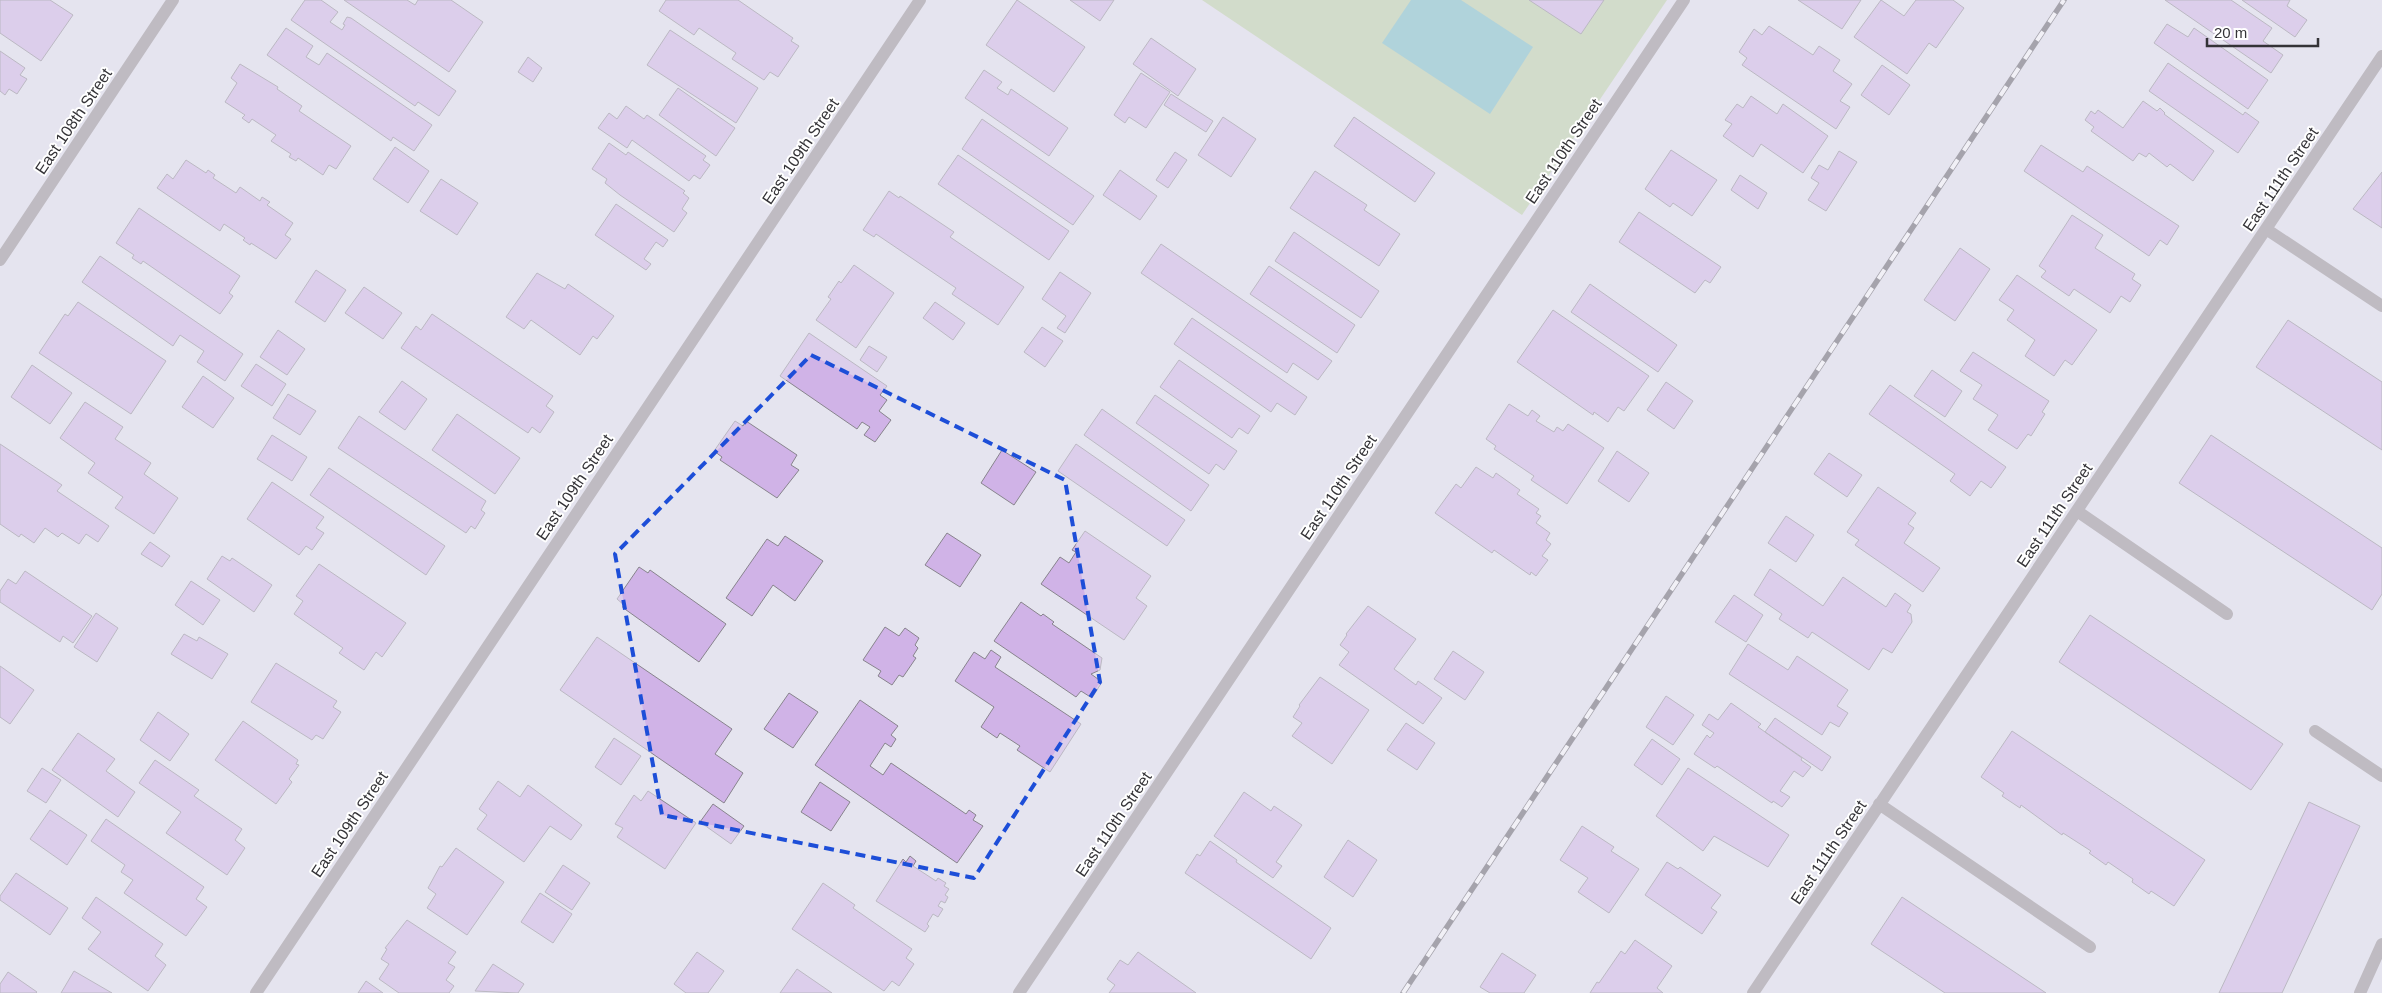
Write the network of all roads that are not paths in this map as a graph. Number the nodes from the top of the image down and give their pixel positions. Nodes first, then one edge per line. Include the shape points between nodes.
1 (173, 0) edge
2 (920, 0) edge
3 (1684, 0) edge
4 (2382, 56) edge
5 (2266, 229) junction
6 (0, 260) edge
7 (2382, 306) edge
8 (2077, 511) junction
9 (2227, 614) dead end
10 (2315, 731) dead end
11 (2382, 776) edge
12 (1879, 804) junction
13 (2382, 944) edge
14 (2090, 947) dead end
15 (256, 993) edge
16 (1019, 993) edge
17 (1753, 993) edge
18 (2360, 993) edge

1 - 6 street, East 108th Street
2 - 15 street, East 109th Street
3 - 16 street, East 110th Street
4 - 5 street, East 111th Street
5 - 7 street
5 - 8 street, East 111th Street
8 - 9 street
8 - 12 street, East 111th Street
10 - 11 street
12 - 14 street
12 - 17 street, East 111th Street
13 - 18 street

